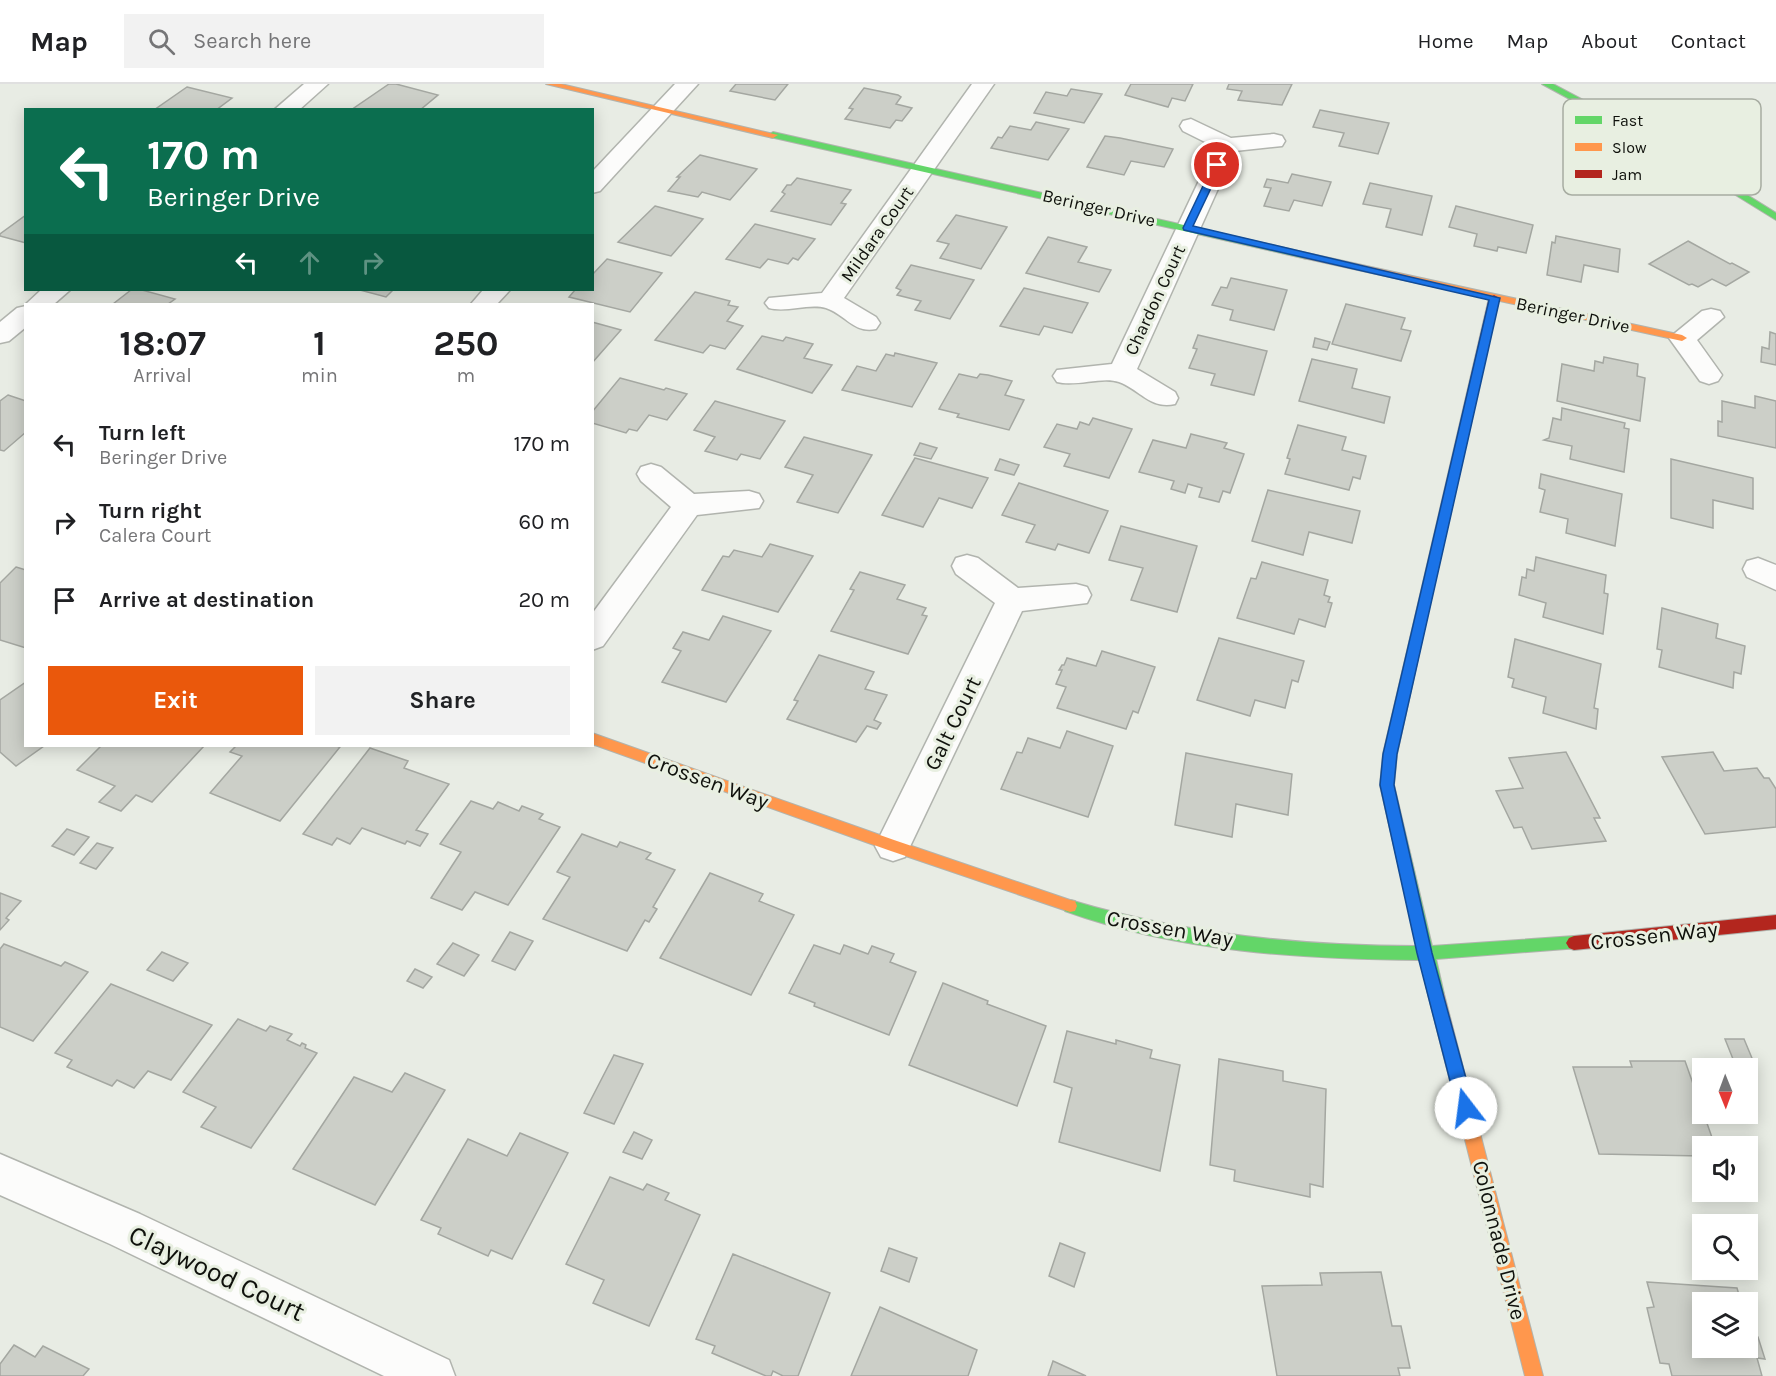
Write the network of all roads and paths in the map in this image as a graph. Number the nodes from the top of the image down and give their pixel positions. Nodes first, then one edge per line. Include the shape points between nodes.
1 (317, 84) edge
2 (550, 84) edge
3 (687, 84) edge
4 (984, 84) edge
5 (1546, 84) edge
6 (1574, 99) edge
7 (287, 108) edge
8 (663, 109) junction
9 (1191, 126) dead end
10 (1274, 141) dead end
11 (1227, 145) junction
12 (924, 169) junction
13 (594, 184) edge
14 (1741, 195) edge
15 (1776, 217) edge
16 (1188, 228) junction
17 (56, 291) edge
18 (496, 291) edge
19 (1494, 298) junction
20 (830, 300) junction
21 (39, 303) edge
22 (484, 303) edge
23 (778, 303) dead end
24 (24, 316) edge
25 (1711, 317) dead end
26 (867, 324) dead end
27 (0, 334) edge
28 (1682, 338) junction
29 (1122, 372) junction
30 (1709, 375) dead end
31 (1066, 376) dead end
32 (1165, 398) dead end
33 (651, 474) dead end
34 (749, 501) dead end
35 (688, 505) junction
36 (967, 566) dead end
37 (1076, 595) dead end
38 (1012, 600) junction
39 (594, 635) edge
40 (594, 739) edge
41 (892, 846) junction
42 (1776, 922) edge
43 (1425, 953) junction
44 (0, 1174) edge
45 (433, 1376) edge
46 (1533, 1376) edge

1 - 7 street
2 - 8 street, Beringer Drive
3 - 8 street
4 - 12 street, Mildara Court
5 - 6 street
8 - 12 street, Beringer Drive
8 - 13 street
9 - 11 street
10 - 11 street
11 - 16 street, Chardon Court
12 - 16 street, Beringer Drive
12 - 20 street, Mildara Court
14 - 15 street
16 - 19 street, Beringer Drive
16 - 29 street, Chardon Court
17 - 21 street
18 - 22 street
19 - 28 street, Beringer Drive
19 - 43 street, Colonnade Drive via 1390,754 1387,785
20 - 23 street
20 - 26 street
24 - 27 street
25 - 28 street
28 - 30 street
29 - 31 street
29 - 32 street
33 - 35 street
34 - 35 street
35 - 39 street
36 - 38 street
37 - 38 street
38 - 41 street, Galt Court
40 - 41 street, Crossen Way
41 - 43 street, Crossen Way via 1091,913 1160,929 1314,949
42 - 43 street, Crossen Way via 1620,940
43 - 46 street, Colonnade Drive
44 - 45 street, Claywood Court via 125,1229

